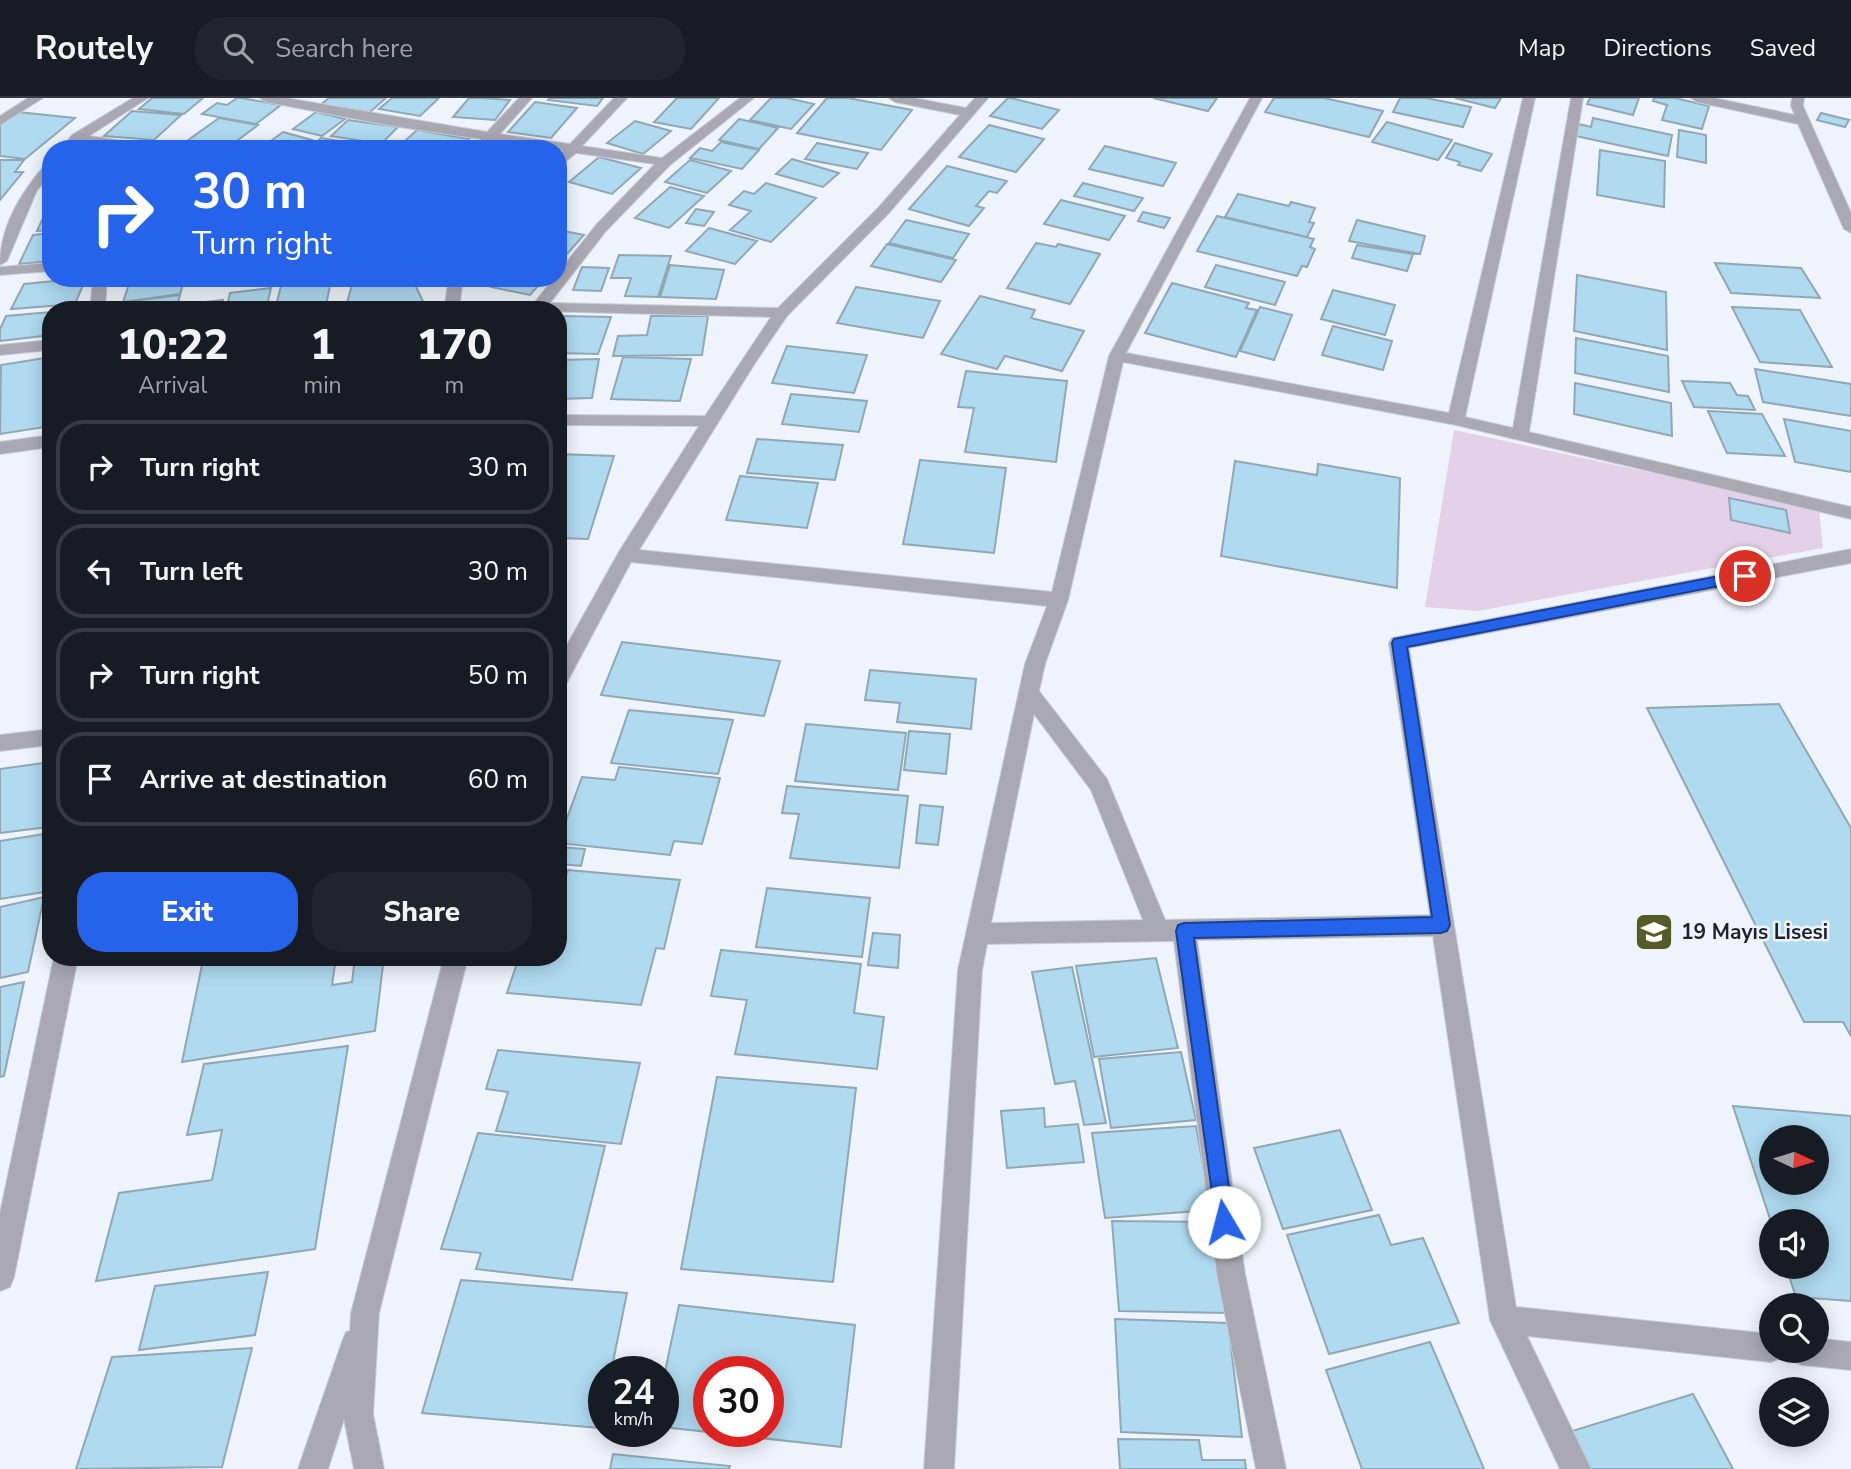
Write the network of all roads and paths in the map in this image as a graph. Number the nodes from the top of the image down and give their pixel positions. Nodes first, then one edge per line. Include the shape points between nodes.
1 (37, 98) edge
2 (142, 98) edge
3 (267, 98) edge
4 (526, 98) edge
5 (621, 98) edge
6 (748, 98) edge
7 (895, 98) edge
8 (982, 98) edge
9 (1256, 98) edge
10 (1529, 98) edge
11 (1577, 98) edge
12 (1698, 98) edge
13 (1798, 98) edge
14 (970, 113) junction
15 (0, 121) edge
16 (1804, 121) junction
17 (492, 137) junction
18 (77, 138) joint
19 (91, 140) edge
20 (488, 140) edge
21 (514, 140) edge
22 (567, 147) edge
23 (574, 148) junction
24 (567, 155) edge
25 (665, 162) junction
26 (42, 176) edge
27 (1851, 229) edge
28 (0, 261) edge
29 (42, 268) edge
30 (0, 271) edge
31 (567, 271) edge
32 (555, 287) edge
33 (544, 301) edge
34 (567, 308) edge
35 (782, 313) junction
36 (42, 346) edge
37 (0, 350) edge
38 (1117, 356) junction
39 (567, 420) edge
40 (1455, 420) junction
41 (711, 421) junction
42 (1520, 436) junction
43 (42, 442) edge
44 (0, 448) edge
45 (1851, 513) edge
46 (625, 555) junction
47 (1851, 556) edge
48 (1059, 600) junction
49 (567, 663) edge
50 (1029, 692) junction
51 (42, 738) edge
52 (0, 743) edge
53 (1441, 925) junction
54 (1171, 930) junction
55 (977, 934) junction
56 (64, 966) edge
57 (454, 966) edge
58 (0, 1276) edge
59 (365, 1313) junction
60 (1504, 1320) junction
61 (1759, 1347) edge
62 (1829, 1354) edge
63 (1851, 1356) edge
64 (313, 1469) edge
65 (369, 1469) edge
66 (939, 1469) edge
67 (1271, 1469) edge
68 (1576, 1469) edge

1 - 15 street
2 - 18 street
3 - 17 street
4 - 17 street
5 - 23 street
6 - 25 street
7 - 14 street
8 - 14 street
9 - 38 street
10 - 40 street
11 - 42 street
12 - 16 street
13 - 16 street
14 - 35 street via 883,211
16 - 27 street
17 - 20 street
17 - 21 street
18 - 19 street
22 - 23 street
23 - 24 street
23 - 25 street
25 - 31 street via 601,228
26 - 28 street via 30,189
29 - 30 street
32 - 33 street
34 - 35 street
35 - 41 street
36 - 37 street
38 - 40 street
38 - 48 street
39 - 41 street
40 - 42 street
41 - 46 street
42 - 45 street
43 - 44 street
46 - 48 street
46 - 49 street
47 - 53 street via 1399,643
48 - 50 street
50 - 54 street via 1100,785
50 - 55 street
51 - 52 street
53 - 54 street
53 - 60 street
54 - 55 street
54 - 67 street via 1231,1274
55 - 66 street via 970,970
56 - 58 street
57 - 59 street
59 - 64 street
59 - 65 street via 358,1414
60 - 61 street
60 - 68 street
62 - 63 street

